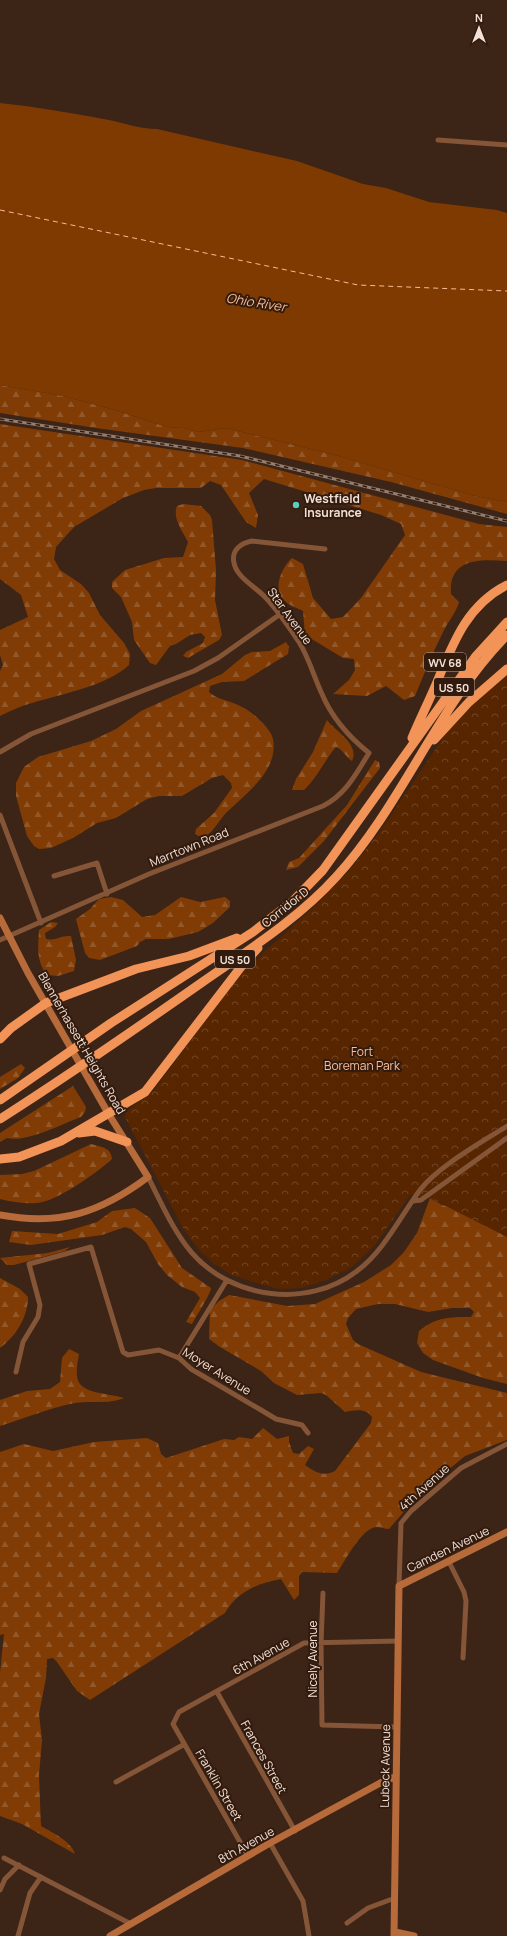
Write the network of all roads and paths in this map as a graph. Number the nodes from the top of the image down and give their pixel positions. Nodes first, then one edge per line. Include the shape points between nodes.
1 (438, 140) dead end
2 (507, 145) edge
3 (325, 549) dead end
4 (507, 585) edge
5 (279, 615) junction
6 (507, 622) edge
7 (507, 635) edge
8 (507, 670) edge
9 (0, 752) edge
10 (424, 752) junction
11 (369, 753) joint
12 (404, 755) junction
13 (0, 815) edge
14 (54, 876) dead end
15 (107, 894) junction
16 (1, 920) edge
17 (41, 923) junction
18 (279, 927) junction
19 (253, 932) junction
20 (0, 940) edge
21 (46, 1003) junction
22 (0, 1039) edge
23 (0, 1100) edge
24 (108, 1113) junction
25 (0, 1119) edge
26 (507, 1126) edge
27 (72, 1135) junction
28 (507, 1138) edge
29 (127, 1142) junction
30 (0, 1159) edge
31 (148, 1177) junction
32 (413, 1201) junction
33 (0, 1215) edge
34 (227, 1280) junction
35 (179, 1358) junction
36 (16, 1372) dead end
37 (308, 1433) dead end
38 (507, 1444) edge
39 (507, 1532) edge
40 (449, 1562) junction
41 (399, 1586) junction
42 (323, 1593) dead end
43 (399, 1597) joint
44 (398, 1641) junction
45 (321, 1643) junction
46 (463, 1658) dead end
47 (217, 1692) junction
48 (173, 1724) joint
49 (398, 1727) junction
50 (183, 1744) junction
51 (396, 1777) junction
52 (116, 1782) dead end
53 (295, 1831) junction
54 (270, 1843) junction
55 (248, 1856) junction
56 (4, 1858) dead end
57 (19, 1865) junction
58 (41, 1877) junction
59 (0, 1890) edge
60 (395, 1898) junction
61 (347, 1923) dead end
62 (131, 1924) junction
63 (394, 1934) edge
64 (18, 1936) edge
65 (110, 1936) edge
66 (309, 1936) edge
67 (414, 1936) edge

1 - 2 street
3 - 5 street, Star Avenue via 252,541 235,549 234,564 239,575 256,587
4 - 12 highway, WV 68 via 490,595 476,608 460,629
5 - 9 street via 218,658 194,671 31,734
5 - 11 street, Star Avenue via 299,642 322,695 342,729
6 - 12 highway, Corridor D / US 50 via 476,656
7 - 10 highway, Corridor D / US 50 via 461,692
8 - 10 highway via 469,702
10 - 18 highway, Corridor D / US 50 via 369,838 337,877
11 - 15 street, Marrtown Road via 344,791 323,806 148,874
12 - 19 highway, Corridor D / US 50 via 360,821 323,870 293,901
13 - 17 street
14 - 15 street via 97,862
15 - 17 street, Marrtown Road
16 - 21 street, Blennerhassett Heights Road
17 - 20 street, Marrtown Road
18 - 24 highway via 244,962 145,1092
18 - 25 highway, Corridor D / US 50 via 163,1010
19 - 21 highway via 188,956 136,969
19 - 23 highway, Corridor D / US 50 via 111,1023
21 - 22 highway
21 - 24 street, Blennerhassett Heights Road
24 - 27 highway
24 - 29 street, Blennerhassett Heights Road
26 - 32 street via 434,1176
27 - 29 highway via 95,1131
27 - 30 highway via 18,1157
28 - 32 street via 421,1200
29 - 31 street, Blennerhassett Heights Road
31 - 33 street via 118,1197 67,1218 28,1220
31 - 34 street via 192,1253
32 - 34 street via 373,1257 343,1280 316,1290 282,1295 264,1293
34 - 35 street
35 - 36 street, Moyer Avenue via 160,1350 128,1355 123,1352 91,1247 29,1264 40,1305 38,1316 23,1342
35 - 37 street, Moyer Avenue via 191,1369 276,1419 302,1425
38 - 41 street, 4th Avenue via 461,1468 411,1511 401,1523
39 - 40 street, Camden Avenue
40 - 41 street, Camden Avenue
40 - 46 street via 466,1601
41 - 43 street, 4th Avenue
42 - 45 street, Nicely Avenue
43 - 44 street, Lubeck Avenue
44 - 45 street, 6th Avenue
44 - 49 street, Lubeck Avenue
45 - 47 street, 6th Avenue via 304,1643
45 - 49 street, Nicely Avenue via 322,1725
47 - 48 street, 6th Avenue via 199,1699 179,1712
47 - 53 street, Frances Street
48 - 50 street, Franklin Street
49 - 51 street, Lubeck Avenue
50 - 52 street
50 - 55 street, Franklin Street
51 - 53 street, 8th Avenue via 382,1782
51 - 60 street, Lubeck Avenue
53 - 54 street, 8th Avenue
54 - 55 street, 8th Avenue
54 - 66 street via 303,1901
55 - 62 street, 8th Avenue
56 - 57 street
57 - 58 street
57 - 59 street via 5,1879
58 - 62 street
58 - 64 street via 30,1893
60 - 61 street via 368,1908
60 - 63 street, Lubeck Avenue
62 - 65 street, 8th Avenue
63 - 67 street

